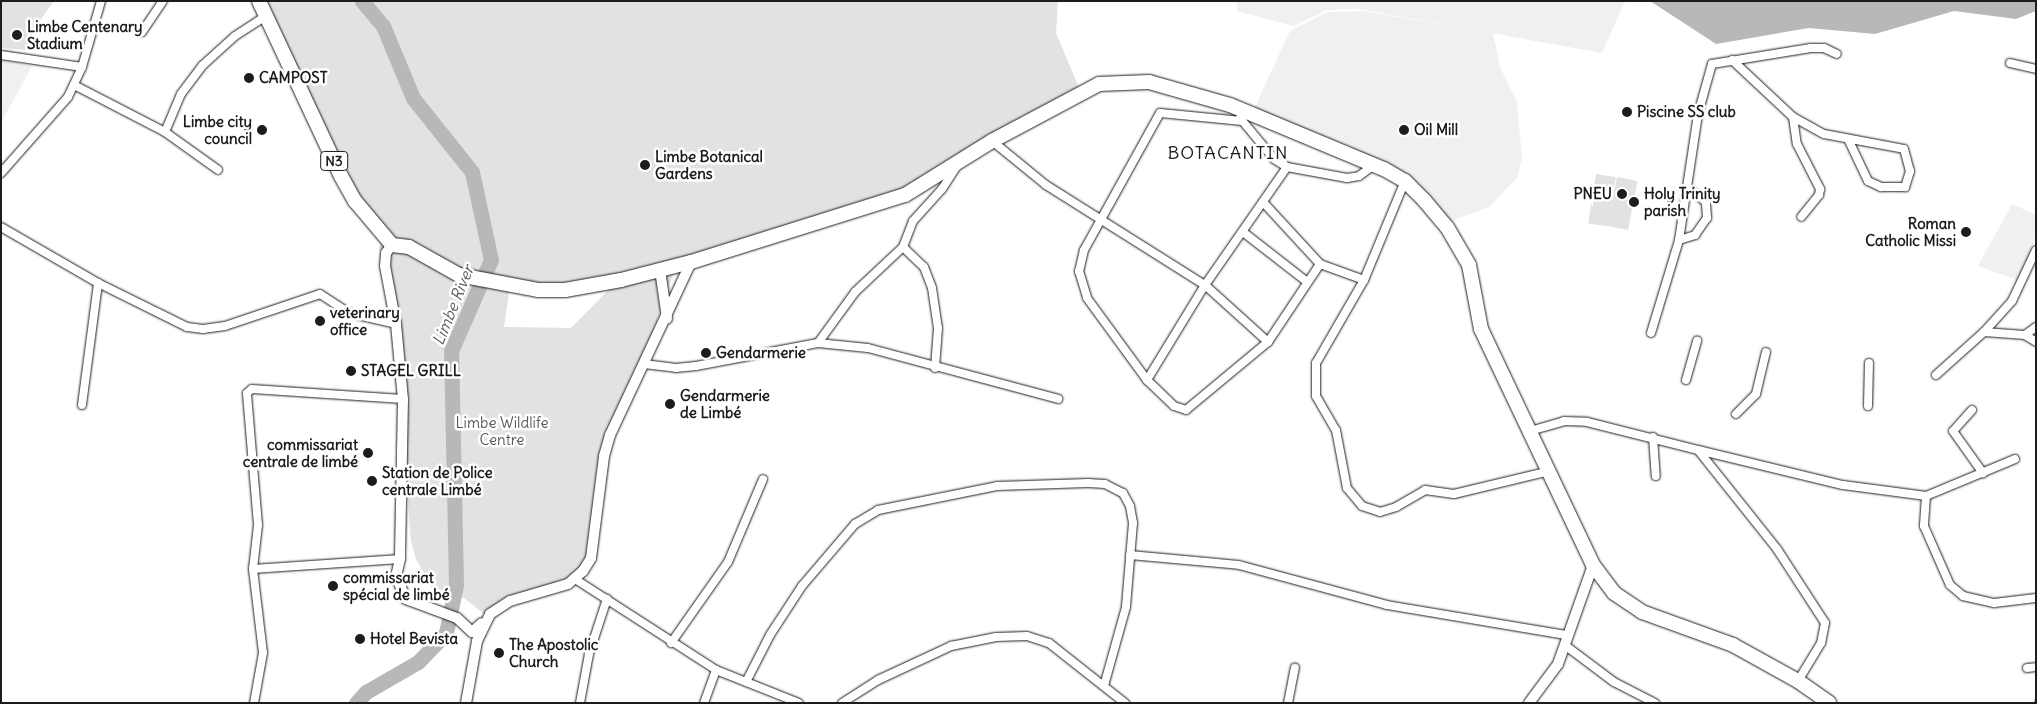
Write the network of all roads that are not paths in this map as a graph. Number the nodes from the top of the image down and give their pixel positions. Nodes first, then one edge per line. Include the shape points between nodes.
1 (101, 1) edge
2 (163, 1) edge
3 (259, 1) edge
4 (266, 16) junction
5 (142, 32) dead end
6 (1837, 54) dead end
7 (1, 55) edge
8 (1732, 60) junction
9 (2010, 63) dead end
10 (82, 67) junction
11 (2036, 69) edge
12 (74, 85) junction
13 (1230, 105) junction
14 (1793, 117) junction
15 (1242, 121) junction
16 (165, 132) junction
17 (992, 141) junction
18 (1849, 141) junction
19 (958, 164) junction
20 (1374, 165) junction
21 (1287, 167) junction
22 (218, 170) dead end
23 (1, 173) edge
24 (1405, 181) junction
25 (1688, 188) junction
26 (1263, 202) junction
27 (1801, 217) dead end
28 (1102, 223) junction
29 (1, 227) edge
30 (1243, 232) junction
31 (1679, 240) junction
32 (392, 245) junction
33 (903, 247) junction
34 (2036, 250) edge
35 (691, 262) junction
36 (1320, 264) junction
37 (660, 270) junction
38 (1364, 280) junction
39 (1306, 281) junction
40 (98, 283) junction
41 (1206, 285) junction
42 (667, 319) junction
43 (396, 324) junction
44 (2036, 327) edge
45 (1984, 332) junction
46 (1651, 334) dead end
47 (2025, 335) junction
48 (1697, 341) dead end
49 (1268, 342) junction
50 (2036, 342) edge
51 (818, 343) junction
52 (1766, 352) dead end
53 (1869, 363) dead end
54 (644, 364) junction
55 (935, 368) junction
56 (1936, 375) dead end
57 (1147, 380) junction
58 (1686, 380) dead end
59 (403, 399) junction
60 (1058, 399) dead end
61 (82, 405) dead end
62 (1868, 406) dead end
63 (1972, 410) dead end
64 (1736, 414) dead end
65 (1530, 431) junction
66 (1653, 437) junction
67 (1698, 450) junction
68 (2015, 459) dead end
69 (1550, 471) junction
70 (1982, 474) junction
71 (1656, 476) dead end
72 (763, 478) dead end
73 (1926, 496) junction
74 (1130, 555) junction
75 (400, 559) junction
76 (1593, 564) junction
77 (253, 569) junction
78 (575, 580) junction
79 (2036, 598) edge
80 (607, 599) junction
81 (486, 619) junction
82 (1567, 635) junction
83 (671, 643) junction
84 (1566, 646) junction
85 (2036, 667) edge
86 (1295, 668) dead end
87 (2027, 668) dead end
88 (716, 670) junction
89 (1798, 681) junction
90 (746, 682) junction
91 (1104, 686) junction
92 (1531, 702) edge
93 (254, 703) edge
94 (466, 703) edge
95 (580, 703) edge
96 (704, 703) edge
97 (799, 703) edge
98 (842, 703) edge
99 (1125, 703) edge
100 (1288, 703) edge
101 (1655, 703) edge
102 (1829, 703) edge

1 - 10 street
2 - 5 street
3 - 4 highway, N3
4 - 16 street via 203,64 181,94
4 - 32 highway, N3 via 350,193
6 - 8 street via 1824,48 1811,48
7 - 10 street
8 - 14 street
8 - 25 street via 1712,64 1705,81
9 - 11 street
10 - 12 street
12 - 16 street
12 - 23 street via 57,112
13 - 15 street
13 - 17 highway via 1149,82 1099,84
13 - 20 highway
14 - 18 street via 1824,134
14 - 27 street via 1797,144 1820,189 1819,195
15 - 21 street via 1274,159
15 - 28 street via 1160,114
16 - 22 street
17 - 19 highway
17 - 28 street via 1046,185
18 - 18 street via 1904,150 1910,171 1905,187 1881,188 1868,181
19 - 33 street via 942,190 913,221
19 - 35 highway via 905,195
20 - 21 street via 1360,176 1347,178
20 - 24 highway
21 - 26 street
24 - 38 street
24 - 65 highway via 1447,227 1469,265 1481,329
25 - 31 street
25 - 31 street via 1706,202 1707,218 1695,235
26 - 30 street
26 - 36 street
28 - 41 street
28 - 57 street via 1084,250 1079,271 1087,298
29 - 40 street
30 - 39 street
30 - 41 street
31 - 46 street
32 - 37 highway via 409,247 458,275 510,285 566,290
32 - 43 street via 385,258
33 - 51 street via 855,292
33 - 55 street via 924,267 932,288 938,328
34 - 45 street via 2012,301
35 - 37 highway
35 - 42 street
36 - 38 street
36 - 39 street
37 - 42 street
38 - 69 street via 1320,355 1315,375 1316,396 1336,430 1343,477 1355,500 1371,510 1388,511 1425,490 1454,494
39 - 49 street
40 - 43 street via 187,327 225,326 320,294 349,313
40 - 61 street
41 - 49 street
41 - 57 street
42 - 54 street
43 - 59 street
44 - 47 street
45 - 47 street
45 - 56 street
47 - 50 street
48 - 58 street
49 - 57 street via 1186,410 1174,406
51 - 54 street via 696,366 676,368
51 - 55 street via 868,348
52 - 64 street via 1756,394
53 - 62 street
54 - 78 street via 610,435 604,456 590,558
55 - 60 street
59 - 75 street
59 - 77 street via 252,389 247,393 258,525
63 - 70 street via 1953,431
65 - 66 street via 1564,421 1587,422
65 - 69 highway
66 - 67 street
66 - 71 street
67 - 73 street via 1843,485
67 - 89 street via 1777,549 1825,623 1821,643
68 - 70 street
69 - 76 highway
70 - 73 street
72 - 83 street via 728,562
73 - 79 street via 1927,534 1956,591 1979,601 1994,603
74 - 82 street via 1239,565 1387,605
74 - 90 street via 1133,523 1130,506 1122,493 1106,484 998,486 878,510 855,524 802,586 770,635
74 - 91 street via 1126,607
75 - 77 street
75 - 81 street via 396,576 406,599 457,618 472,632
76 - 82 street
76 - 89 highway via 1614,594 1642,612 1733,645
77 - 93 street via 263,653
78 - 80 street
78 - 81 street via 556,589 510,601
80 - 83 street
80 - 95 street via 589,654
81 - 94 street via 477,642
82 - 84 street
83 - 88 street
84 - 92 street via 1550,679
84 - 101 street via 1614,682
85 - 87 street
86 - 100 street
88 - 90 street
88 - 96 street
89 - 102 highway
90 - 97 street
91 - 98 street via 1039,638 996,637 934,653 878,680
91 - 99 street

